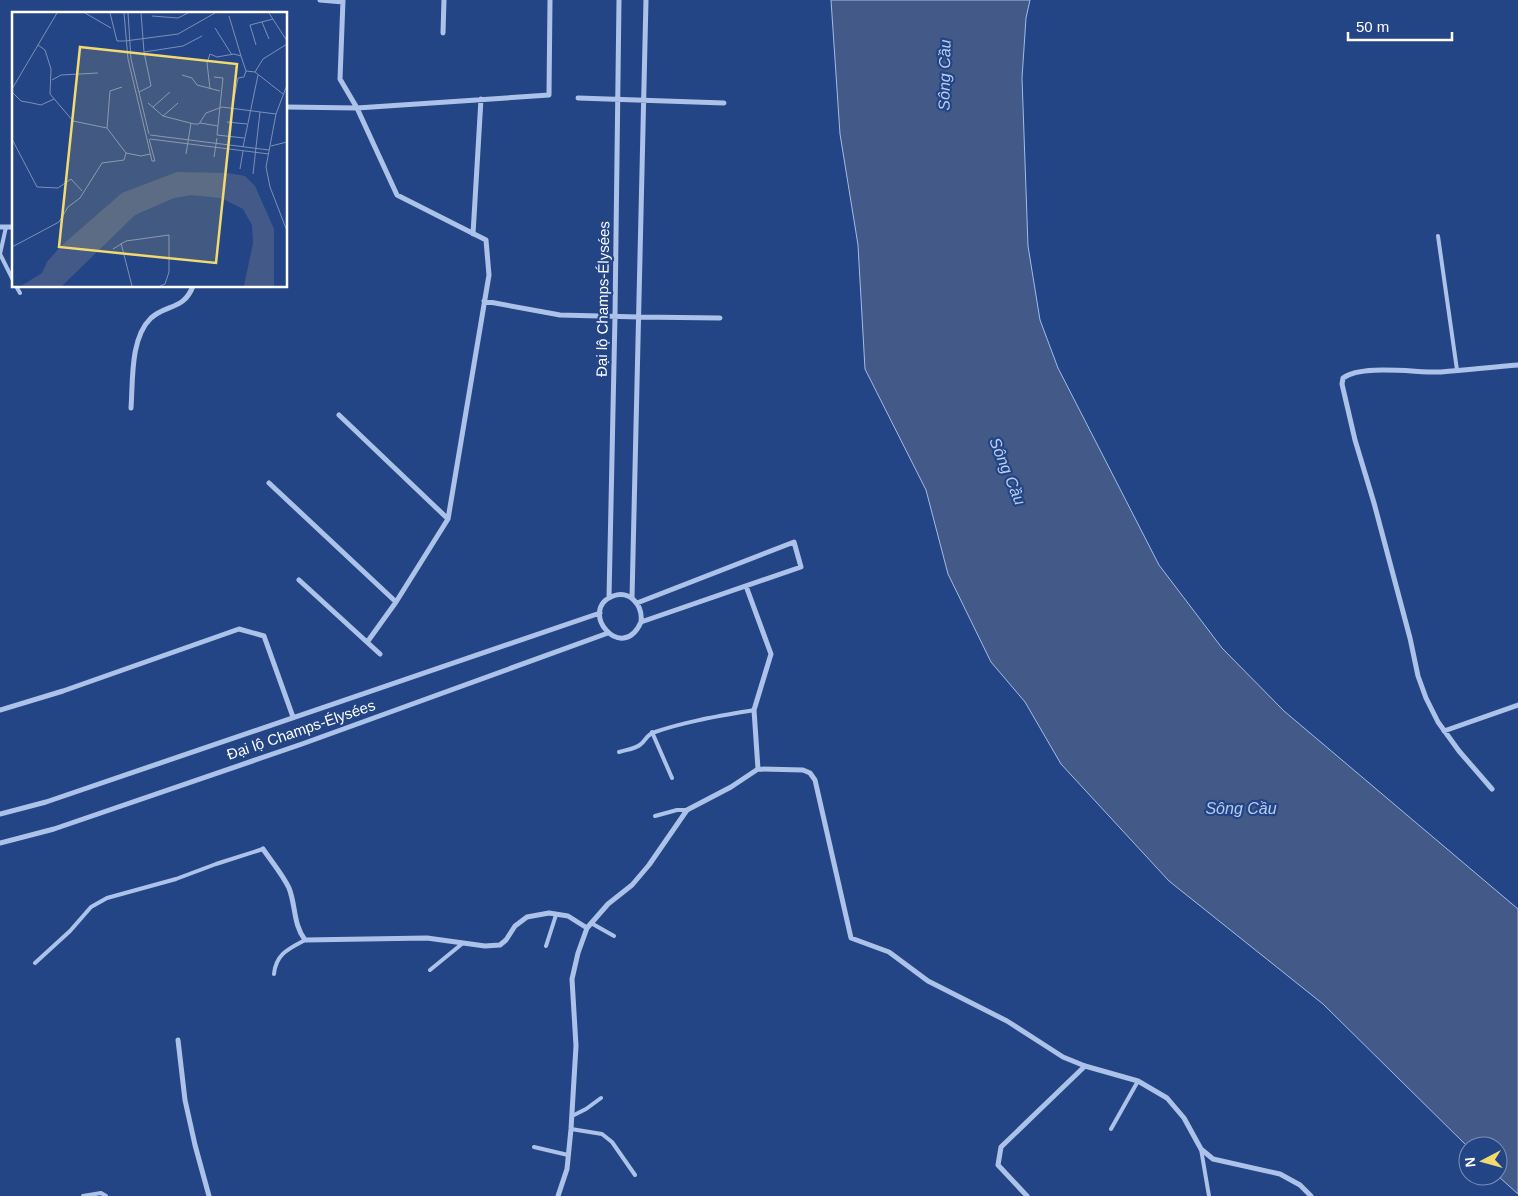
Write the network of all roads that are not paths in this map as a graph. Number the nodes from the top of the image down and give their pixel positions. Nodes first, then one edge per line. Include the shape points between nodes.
1 (320, 0) edge
2 (444, 0) edge
3 (550, 0) edge
4 (620, 0) edge
5 (646, 0) edge
6 (343, 1) edge
7 (443, 33) dead end
8 (578, 98) dead end
9 (481, 99) junction
10 (618, 100) junction
11 (644, 101) junction
12 (724, 103) dead end
13 (288, 107) edge
14 (357, 108) junction
15 (3, 227) edge
16 (473, 234) junction
17 (1438, 236) dead end
18 (2, 266) edge
19 (12, 279) edge
20 (17, 288) edge
21 (192, 288) edge
22 (20, 293) dead end
23 (484, 301) junction
24 (615, 316) junction
25 (639, 317) junction
26 (720, 318) dead end
27 (1518, 365) edge
28 (1458, 370) junction
29 (131, 408) dead end
30 (339, 415) dead end
31 (269, 483) dead end
32 (448, 519) junction
33 (299, 580) dead end
34 (746, 586) junction
35 (609, 598) junction
36 (632, 598) junction
37 (396, 602) junction
38 (638, 603) junction
39 (600, 613) junction
40 (641, 622) junction
41 (608, 633) junction
42 (368, 641) junction
43 (380, 654) dead end
44 (1518, 705) edge
45 (0, 710) edge
46 (754, 710) junction
47 (293, 717) junction
48 (1444, 731) junction
49 (652, 732) junction
50 (619, 752) dead end
51 (758, 769) junction
52 (672, 778) dead end
53 (1492, 789) dead end
54 (688, 810) junction
55 (0, 814) edge
56 (655, 816) dead end
57 (0, 843) edge
58 (264, 849) joint
59 (556, 915) junction
60 (591, 923) junction
61 (587, 928) junction
62 (614, 936) dead end
63 (305, 940) junction
64 (463, 942) junction
65 (546, 946) dead end
66 (35, 963) dead end
67 (430, 970) dead end
68 (274, 974) dead end
69 (178, 1040) dead end
70 (1085, 1066) junction
71 (1138, 1081) junction
72 (601, 1098) dead end
73 (572, 1116) junction
74 (571, 1129) junction
75 (1111, 1129) dead end
76 (534, 1147) dead end
77 (1201, 1149) junction
78 (568, 1155) junction
79 (635, 1175) dead end
80 (83, 1196) edge
81 (106, 1196) edge
82 (209, 1196) edge
83 (558, 1196) edge
84 (1027, 1196) edge
85 (1209, 1196) edge
86 (1311, 1196) edge

1 - 6 street
2 - 7 street
3 - 9 street via 549,95
4 - 10 street, Đại lộ Champs-Élysées
5 - 11 street
6 - 14 street via 340,79
8 - 10 street
9 - 14 street
9 - 16 street
10 - 11 street
10 - 24 street, Đại lộ Champs-Élysées
11 - 12 street
11 - 25 street
13 - 14 street
14 - 16 street via 397,195
15 - 18 lane
16 - 23 street via 486,240 488,275
17 - 28 lane
18 - 19 lane
20 - 22 lane
21 - 29 street via 183,302 152,318 140,332
23 - 24 street via 560,315
23 - 32 street
24 - 25 street
24 - 35 street, Đại lộ Champs-Élysées
25 - 26 street
25 - 36 street
27 - 28 street
28 - 48 street via 1376,370 1348,374 1342,384 1418,676
30 - 32 street
31 - 37 street
32 - 37 street
33 - 42 street
34 - 38 street, Đại lộ Champs-Élysées via 801,567 794,542
34 - 40 street, Đại lộ Champs-Élysées
34 - 46 street via 771,654
35 - 36 street via 621,595
35 - 39 street, Đại lộ Champs-Élysées
36 - 38 street
37 - 42 street
38 - 40 street
39 - 41 street via 601,624
39 - 47 street, Đại lộ Champs-Élysées
40 - 41 street, Đại lộ Champs-Élysées via 628,636
41 - 57 street, Đại lộ Champs-Élysées via 292,747 54,829
42 - 43 street
44 - 48 street
45 - 47 street via 239,629 264,636
46 - 49 lane via 695,720
46 - 51 street
47 - 55 street, Đại lộ Champs-Élysées via 46,802
48 - 53 street
49 - 50 lane via 636,748
49 - 52 lane
51 - 54 street
51 - 70 street via 803,770 815,780 850,938 890,952 928,981 1007,1021 1062,1057
54 - 56 lane
54 - 60 street via 632,885
58 - 63 street via 289,888 295,920
58 - 66 lane via 107,898 91,907
59 - 61 street via 568,916
59 - 64 street via 527,917 500,945
59 - 65 lane
60 - 61 street
60 - 62 lane
61 - 73 street via 572,979 576,1046
63 - 64 street via 427,938
63 - 68 lane via 283,953 277,960
64 - 67 lane
69 - 82 street via 185,1100
70 - 71 street
70 - 84 street via 1001,1147 998,1165
71 - 75 lane
71 - 77 street via 1167,1098 1184,1118
72 - 73 lane
73 - 74 street
74 - 78 street
74 - 79 lane via 602,1134 612,1142
76 - 78 lane
77 - 85 lane
77 - 86 street via 1213,1159 1280,1174 1300,1185
78 - 83 street
80 - 81 lane via 101,1193

